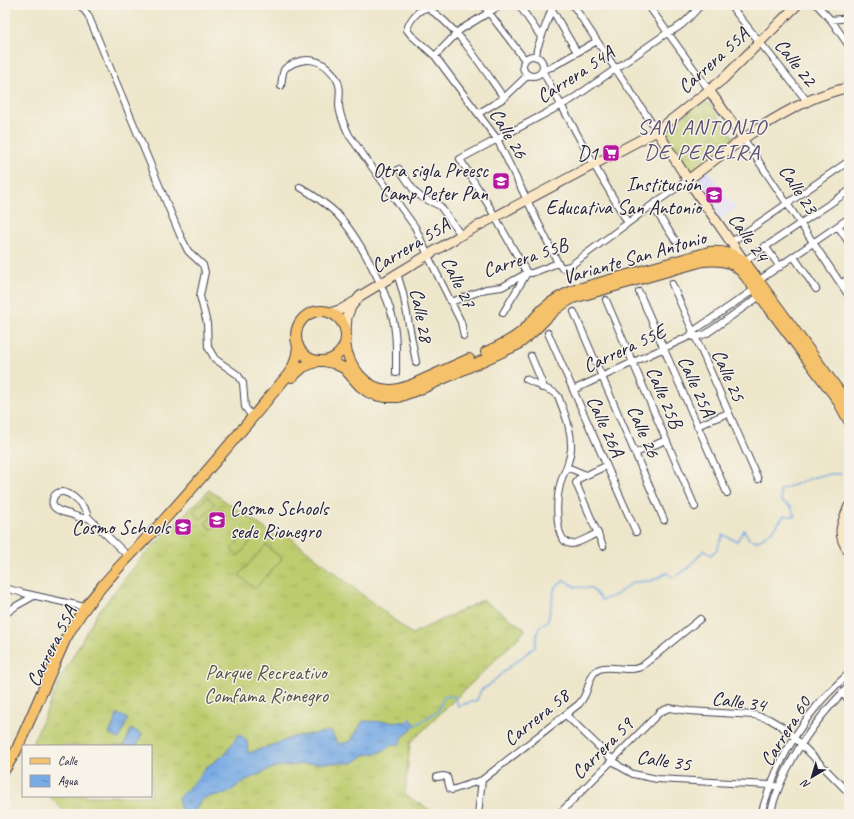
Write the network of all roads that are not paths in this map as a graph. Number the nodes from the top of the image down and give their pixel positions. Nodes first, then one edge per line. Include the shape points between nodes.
1 (80, 5) edge
2 (483, 5) edge
3 (501, 5) edge
4 (519, 5) edge
5 (573, 5) edge
6 (649, 5) edge
7 (701, 5) edge
8 (730, 5) edge
9 (817, 5) edge
10 (552, 6) edge
11 (794, 6) edge
12 (488, 13) junction
13 (849, 18) edge
14 (831, 20) junction
15 (668, 32) junction
16 (456, 33) junction
17 (541, 37) junction
18 (596, 41) junction
19 (760, 42) junction
20 (849, 46) edge
21 (577, 52) junction
22 (435, 56) junction
23 (536, 57) junction
24 (525, 60) junction
25 (614, 68) junction
26 (542, 70) junction
27 (528, 75) junction
28 (281, 86) dead end
29 (848, 88) edge
30 (708, 90) junction
31 (504, 98) junction
32 (807, 101) junction
33 (562, 105) junction
34 (479, 113) junction
35 (657, 131) junction
36 (744, 138) junction
37 (497, 139) junction
38 (849, 161) edge
39 (594, 165) junction
40 (399, 169) dead end
41 (688, 180) junction
42 (300, 187) dead end
43 (849, 191) edge
44 (528, 199) junction
45 (787, 204) junction
46 (652, 205) junction
47 (495, 217) junction
48 (849, 218) edge
49 (628, 223) junction
50 (800, 223) junction
51 (838, 226) junction
52 (461, 235) junction
53 (675, 240) dead end
54 (730, 243) junction
55 (814, 243) junction
56 (849, 243) edge
57 (765, 246) junction
58 (724, 251) junction
59 (428, 255) junction
60 (794, 257) junction
61 (558, 263) junction
62 (740, 264) junction
63 (780, 266) junction
64 (397, 273) junction
65 (527, 274) junction
66 (849, 278) edge
67 (380, 284) junction
68 (672, 284) dead end
69 (841, 284) junction
70 (758, 288) junction
71 (816, 289) dead end
72 (639, 292) dead end
73 (849, 296) edge
74 (606, 300) dead end
75 (356, 301) junction
76 (451, 302) junction
77 (574, 312) dead end
78 (330, 313) junction
79 (503, 313) dead end
80 (346, 331) junction
81 (548, 334) dead end
82 (692, 335) junction
83 (464, 336) dead end
84 (345, 344) junction
85 (298, 345) junction
86 (663, 348) junction
87 (531, 356) dead end
88 (321, 361) junction
89 (416, 362) dead end
90 (633, 362) junction
91 (396, 373) dead end
92 (603, 376) junction
93 (526, 379) dead end
94 (542, 388) junction
95 (573, 390) junction
96 (849, 405) edge
97 (728, 413) junction
98 (253, 418) junction
99 (849, 421) edge
100 (698, 426) junction
101 (666, 440) junction
102 (636, 453) junction
103 (606, 466) junction
104 (567, 467) junction
105 (586, 475) junction
106 (758, 479) dead end
107 (727, 493) dead end
108 (849, 506) edge
109 (695, 507) dead end
110 (847, 513) edge
111 (88, 517) junction
112 (664, 520) dead end
113 (636, 532) dead end
114 (598, 533) junction
115 (603, 546) dead end
116 (849, 552) edge
117 (129, 557) junction
118 (5, 588) edge
119 (34, 596) junction
120 (85, 607) junction
121 (5, 614) edge
122 (700, 619) dead end
123 (849, 673) edge
124 (849, 686) edge
125 (842, 693) junction
126 (849, 700) edge
127 (669, 708) joint
128 (566, 715) junction
129 (794, 737) junction
130 (801, 744) junction
131 (25, 745) edge
132 (22, 751) edge
133 (612, 760) junction
134 (5, 769) edge
135 (436, 777) dead end
136 (5, 778) edge
137 (482, 780) junction
138 (770, 785) junction
139 (779, 787) junction
140 (849, 793) edge
141 (478, 814) edge
142 (559, 814) edge
143 (761, 814) edge
144 (770, 814) edge

1 - 98 street via 88,16 104,51 180,235 188,251 203,265 205,272 200,296 207,323 208,347 215,359 238,375 243,383 245,407
2 - 12 street
3 - 12 street
4 - 17 street
5 - 18 street, Calle 24
6 - 15 street, Calle 23
7 - 15 street, Carrera 54A via 681,25
8 - 19 street, Calle 22
9 - 14 street
10 - 17 street
10 - 21 street
11 - 19 main road, Carrera 55A
12 - 16 street
12 - 24 street
13 - 14 street
14 - 20 street
15 - 25 street, Carrera 54A
15 - 30 street, Calle 23
16 - 22 street
16 - 22 street, Calle 26 via 427,8 422,8 418,12 406,30
16 - 31 street
17 - 23 street
18 - 21 street
18 - 25 street, Calle 24
19 - 30 main road, Carrera 55A
19 - 32 street, Calle 22
21 - 26 street
22 - 34 street, Calle 26
23 - 24 street
23 - 26 street via 541,61
24 - 27 street via 523,69
25 - 33 street, Carrera 54A
25 - 35 street, Calle 24
26 - 27 street via 536,75
26 - 33 street
27 - 31 street
28 - 59 street, Calle 27 via 284,70 302,60 312,60 325,66 337,78 340,88 339,106 350,135 415,227
29 - 32 main road, Carrera 55B
30 - 35 main road, Carrera 55A
30 - 36 main road, Calle 23
31 - 34 street
32 - 36 main road, Carrera 55B
33 - 37 street, Carrera 54A
33 - 39 street
34 - 37 street, Calle 26
35 - 39 main road, Carrera 55A
35 - 41 main road, Calle 24
36 - 41 main road, Carrera 55B
36 - 45 street, Calle 23
37 - 44 street, Calle 26
37 - 47 street, Carrera 54A via 460,159
38 - 45 street
39 - 44 main road, Carrera 55A
39 - 49 street
40 - 52 street via 415,192 440,206
41 - 46 street, Carrera 55B
41 - 54 main road, Calle 24
42 - 67 street via 326,204 348,228 358,241
43 - 50 street
44 - 47 main road, Carrera 55A
44 - 61 street, Calle 26
45 - 50 street, Calle 23
45 - 54 street
46 - 49 street, Carrera 55B
46 - 53 street
47 - 52 main road, Carrera 55A
47 - 65 street
48 - 51 street, Carrera 55E
49 - 61 street, Carrera 55B via 570,266 562,268
50 - 55 street, Calle 23
50 - 57 street
51 - 55 street, Carrera 55E
51 - 56 street
52 - 59 main road, Carrera 55A
54 - 58 main road
54 - 62 main road, Calle 24
55 - 60 street, Carrera 55E
55 - 69 street, Calle 23
57 - 62 street
57 - 63 street
58 - 62 main road, Variante San Antonio via 736,256
58 - 84 main road, Variante San Antonio via 709,252 565,294 543,309 513,338 399,390 377,388 366,382 348,358
59 - 64 main road, Carrera 55A
59 - 76 street, Calle 27
60 - 63 street, Carrera 55E
60 - 71 street
61 - 65 street, Carrera 55B
62 - 70 main road, Calle 24
62 - 88 main road, Variante San Antonio via 716,260 703,262 573,298 554,309 517,345 398,397 376,396 360,386 344,368
63 - 70 street, Carrera 55E
64 - 67 main road, Carrera 55A
64 - 89 street, Calle 28
65 - 76 street, Carrera 55B via 502,287 486,289
65 - 79 street
66 - 69 street
67 - 75 main road, Carrera 55A
67 - 91 street via 392,316 396,342
68 - 82 street, Calle 25
69 - 73 street, Calle 23
70 - 82 street, Carrera 55E
70 - 82 street, Carrera 55E via 706,334
70 - 96 main road, Calle 24
70 - 99 main road, Calle 24 via 837,399
72 - 86 street, Calle 25A
74 - 90 street, Calle 25B
75 - 78 main road, Carrera 55A
75 - 80 main road, Carrera 55A via 348,312
76 - 83 street, Calle 27 via 461,322
77 - 92 street, Calle 26
78 - 80 main road via 342,322
78 - 85 main road via 316,312 304,319 297,331
80 - 84 main road
81 - 95 street, Calle 26A
82 - 86 street, Carrera 55E
82 - 97 street, Calle 25
84 - 88 main road via 337,355
85 - 88 main road via 308,357
85 - 98 main road, Carrera 55A via 292,370
86 - 90 street, Carrera 55E
86 - 100 street, Calle 25A
87 - 94 street
88 - 131 main road, Carrera 55A via 303,367 292,377 225,458 90,609 70,640
90 - 92 street, Carrera 55E
90 - 101 street, Calle 25B
92 - 95 street, Carrera 55E
92 - 102 street, Calle 26
93 - 94 street
94 - 104 street via 558,396 570,429 571,452
95 - 103 street, Calle 26A
97 - 100 street
97 - 106 street, Calle 25
98 - 117 main road, Carrera 55A
100 - 107 street, Calle 25A
101 - 102 street
101 - 109 street, Calle 25B
102 - 112 street, Calle 26
103 - 105 street
103 - 113 street, Calle 26A
104 - 105 street
104 - 114 street via 557,505 562,540 572,544
105 - 114 street via 576,483
108 - 110 main road
110 - 116 main road via 841,526 841,533
111 - 111 street via 86,510 70,495 60,492 52,500 58,510 83,518
111 - 117 street
114 - 115 street
117 - 120 main road, Carrera 55A
118 - 119 street
119 - 120 street
119 - 121 street
120 - 134 main road, Carrera 55A via 65,640 16,751
122 - 128 street, Carrera 58 via 641,667 604,668 594,672 586,696
123 - 129 street, Carrera 60 via 821,701
124 - 125 street, Carrera 60
125 - 126 street
125 - 130 street, Carrera 60
127 - 129 street, Calle 34 via 754,715 781,726
127 - 133 street, Carrera 59 via 660,712
128 - 133 street, Calle 35
128 - 137 street, Carrera 58
129 - 130 street, Calle 34
129 - 138 street, Carrera 60
130 - 139 street, Carrera 60
130 - 140 street, Calle 34
132 - 136 main road, Carrera 55A
133 - 138 street, Calle 35 via 629,773 657,780
133 - 142 street, Carrera 59
135 - 137 street, Carrera 58 via 447,777 452,790
137 - 141 street
138 - 139 street, Calle 35
138 - 143 street, Carrera 60
139 - 144 street, Carrera 60

